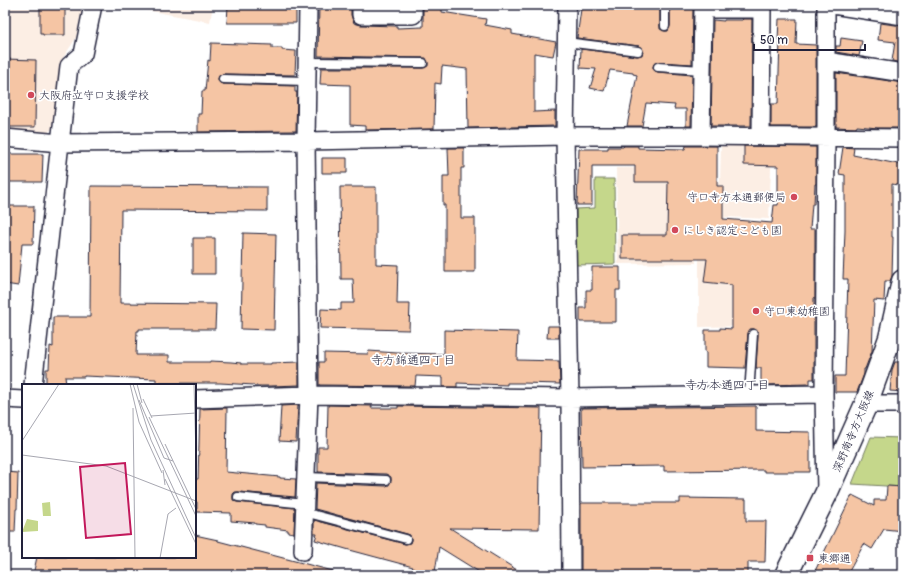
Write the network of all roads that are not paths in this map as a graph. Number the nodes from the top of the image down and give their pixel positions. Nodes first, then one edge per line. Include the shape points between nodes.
1 (93, 5) edge
2 (308, 5) edge
3 (361, 5) edge
4 (413, 5) edge
5 (567, 5) edge
6 (665, 5) edge
7 (826, 5) edge
8 (833, 5) edge
9 (903, 16) edge
10 (665, 26) dead end
11 (566, 42) junction
12 (638, 50) dead end
13 (826, 61) junction
14 (307, 62) junction
15 (423, 63) dead end
16 (658, 67) dead end
17 (702, 70) junction
18 (903, 73) edge
19 (223, 79) dead end
20 (307, 81) junction
21 (565, 136) junction
22 (701, 136) junction
23 (761, 137) junction
24 (5, 138) edge
25 (826, 138) junction
26 (903, 138) edge
27 (306, 141) junction
28 (60, 143) junction
29 (903, 281) edge
30 (753, 334) dead end
31 (33, 384) edge
32 (824, 394) junction
33 (309, 395) junction
34 (749, 395) junction
35 (570, 398) junction
36 (5, 399) edge
37 (196, 399) edge
38 (22, 400) edge
39 (866, 404) junction
40 (903, 404) edge
41 (306, 477) junction
42 (386, 480) dead end
43 (826, 494) junction
44 (238, 497) dead end
45 (304, 508) junction
46 (406, 539) dead end
47 (303, 551) dead end
48 (571, 575) edge
49 (786, 575) edge

1 - 28 street via 83,54 69,66
2 - 14 street
3 - 4 street via 360,14 413,15
5 - 11 street
6 - 10 lane
7 - 13 street
8 - 9 street
11 - 12 lane
11 - 21 street
13 - 18 street
13 - 25 street
14 - 15 lane
14 - 20 street
16 - 17 lane
17 - 22 street
17 - 23 street via 703,10 762,9
19 - 20 lane
20 - 27 street
21 - 22 street
21 - 27 street
21 - 35 street
22 - 23 street
23 - 25 street
24 - 28 street
25 - 26 street
25 - 32 street
27 - 28 street
27 - 33 street
28 - 31 street
29 - 39 main road, 深野南寺方大阪線 via 890,338
30 - 34 lane
32 - 34 street
32 - 43 street
33 - 35 street
33 - 37 street
33 - 41 street
34 - 35 street
35 - 48 street
36 - 38 street
39 - 40 street
39 - 43 main road, 深野南寺方大阪線
41 - 42 lane
41 - 45 street
43 - 49 main road, 深野南寺方大阪線
44 - 45 lane
45 - 46 lane
45 - 47 street

